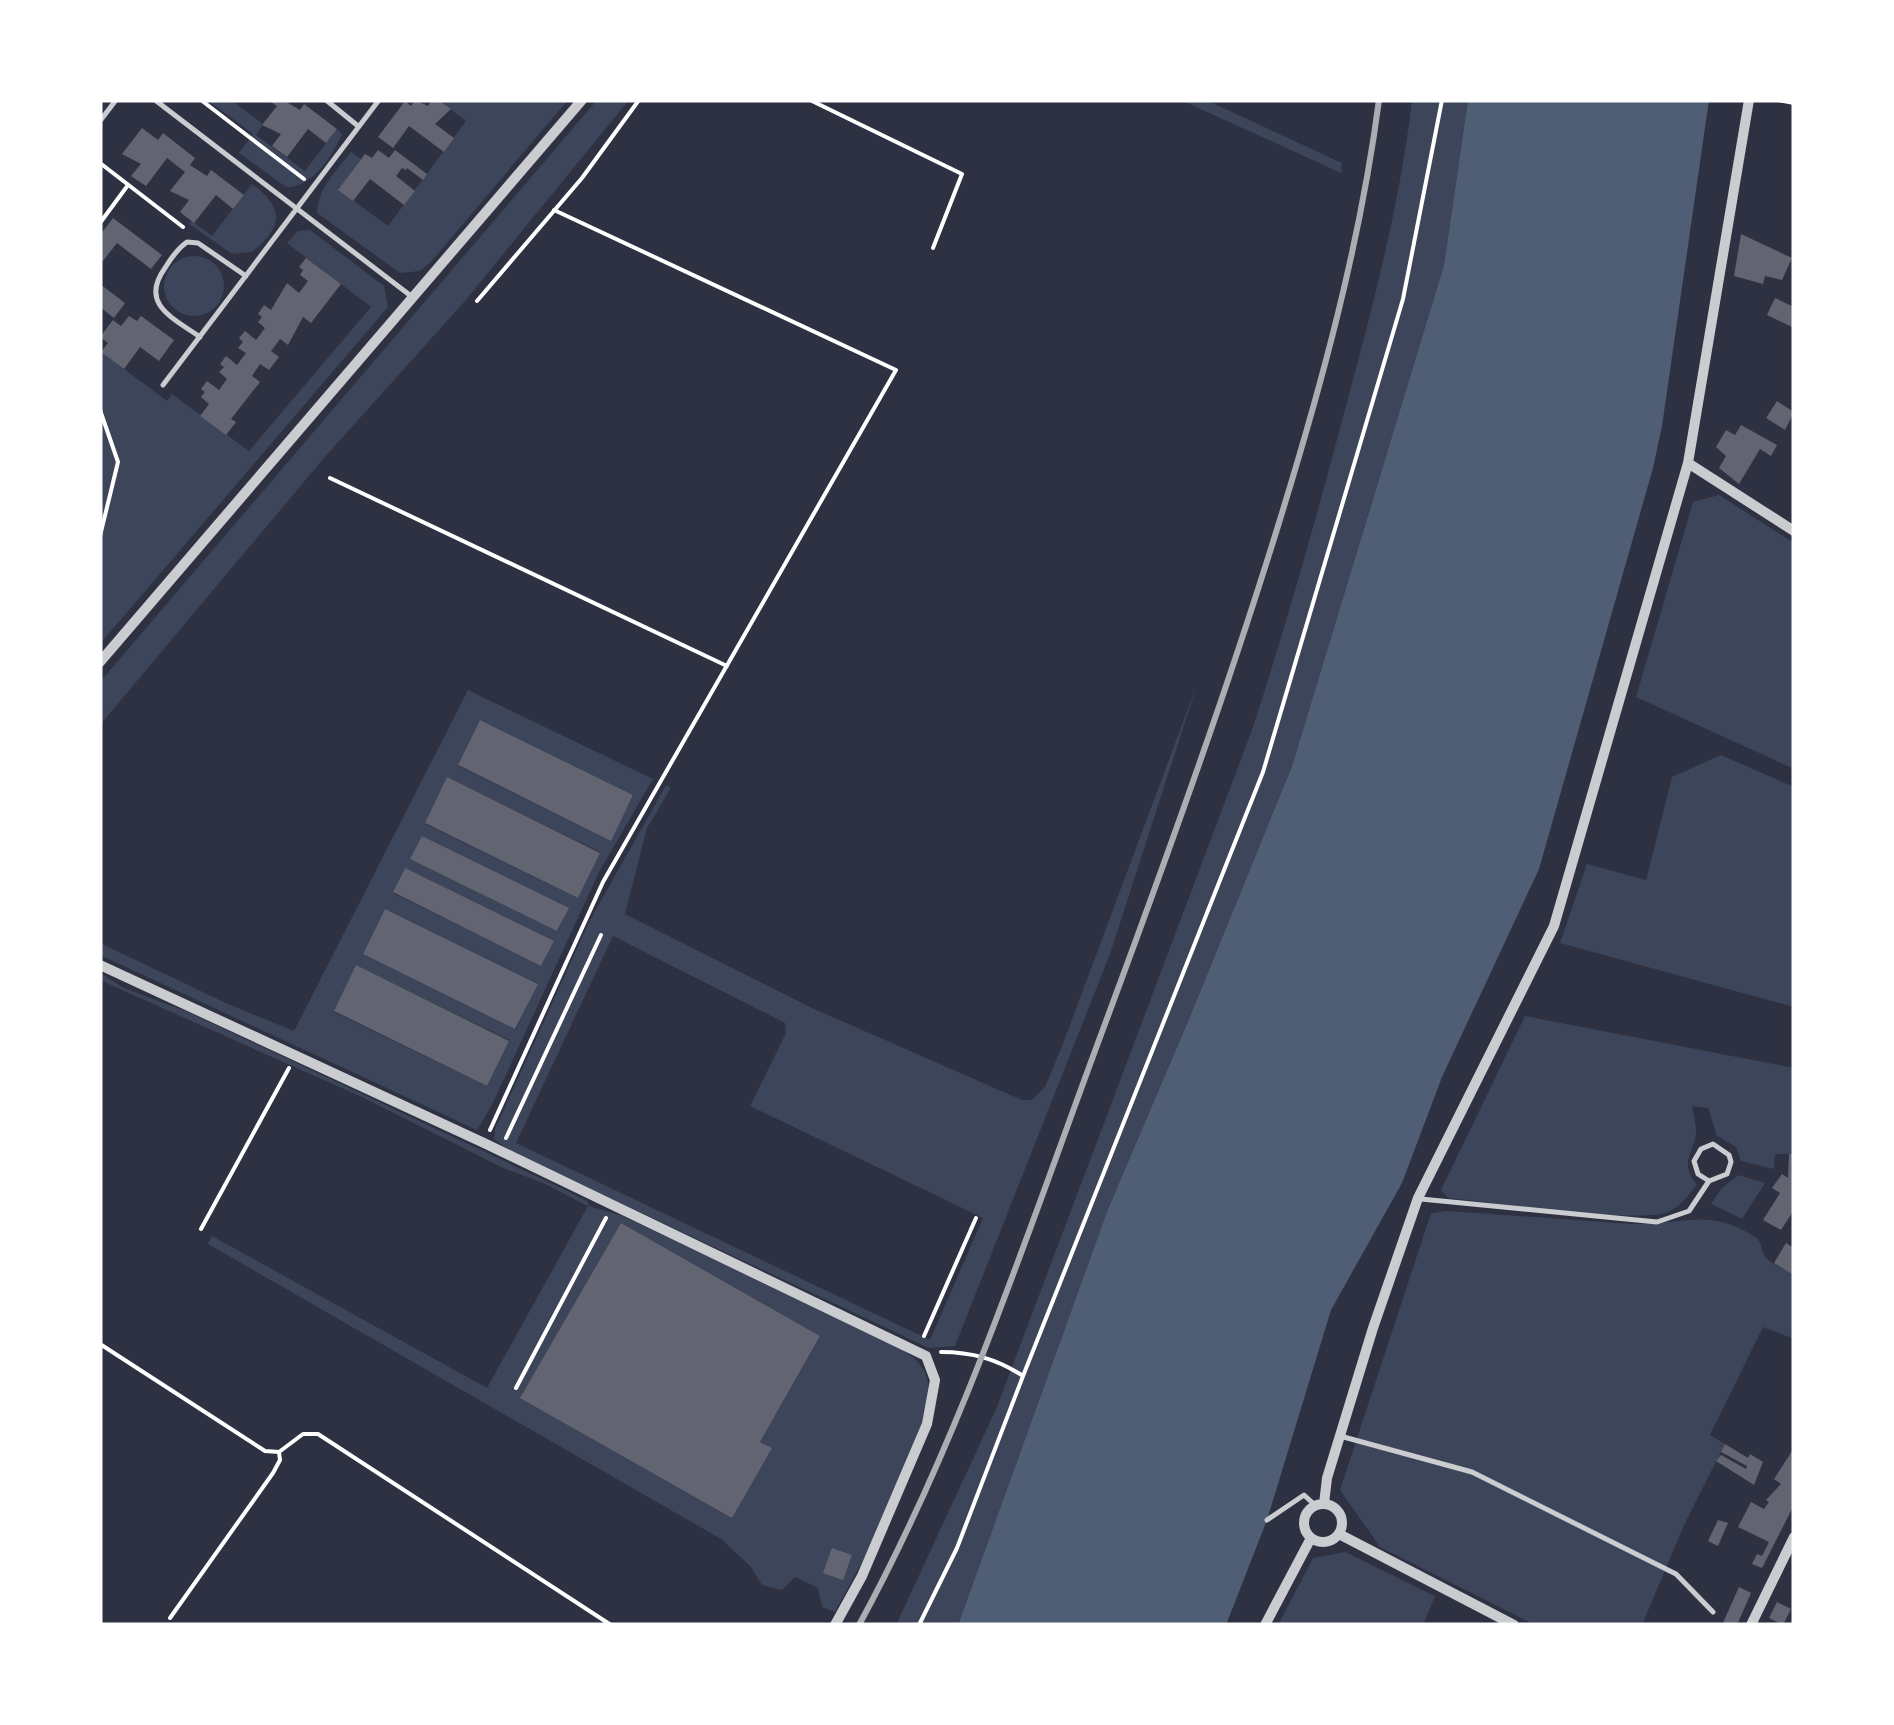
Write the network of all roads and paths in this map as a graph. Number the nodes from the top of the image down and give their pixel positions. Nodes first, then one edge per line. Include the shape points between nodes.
1 (116, 100) edge
2 (154, 100) edge
3 (201, 100) edge
4 (326, 100) edge
5 (379, 100) edge
6 (582, 100) edge
7 (639, 100) edge
8 (810, 100) edge
9 (1442, 100) edge
10 (1749, 100) edge
11 (1778, 100) edge
12 (1794, 103) edge
13 (100, 121) edge
14 (358, 126) junction
15 (100, 163) edge
16 (128, 185) junction
17 (314, 186) junction
18 (297, 208) junction
19 (554, 210) junction
20 (100, 223) edge
21 (191, 241) junction
22 (933, 248) dead end
23 (246, 276) junction
24 (414, 298) junction
25 (476, 301) dead end
26 (200, 337) junction
27 (163, 386) dead end
28 (100, 410) edge
29 (1688, 463) junction
30 (330, 478) dead end
31 (1794, 531) edge
32 (100, 536) edge
33 (100, 662) edge
34 (727, 666) junction
35 (600, 935) dead end
36 (100, 964) edge
37 (296, 1055) junction
38 (484, 1143) junction
39 (500, 1151) junction
40 (1709, 1181) junction
41 (1418, 1198) junction
42 (613, 1205) junction
43 (976, 1218) dead end
44 (201, 1229) dead end
45 (100, 1344) edge
46 (922, 1353) junction
47 (1023, 1376) junction
48 (516, 1388) dead end
49 (1340, 1436) junction
50 (279, 1452) junction
51 (1320, 1505) junction
52 (1267, 1520) dead end
53 (1339, 1534) junction
54 (1794, 1537) edge
55 (1311, 1538) junction
56 (1713, 1612) dead end
57 (170, 1618) dead end
58 (611, 1625) edge
59 (835, 1625) edge
60 (919, 1625) edge
61 (1264, 1625) edge
62 (1514, 1625) edge
63 (1751, 1625) edge

1 - 13 lane
2 - 18 lane
3 - 17 path
4 - 14 lane
5 - 14 lane
6 - 24 street
7 - 19 path
8 - 22 path via 962,174
9 - 47 path via 1403,299 1263,772
10 - 29 street
11 - 12 path
14 - 17 lane
15 - 16 path
16 - 20 path
16 - 21 path via 187,230
17 - 18 lane
18 - 23 lane
18 - 24 lane
19 - 25 path
19 - 34 path via 896,370
21 - 23 lane
21 - 26 lane via 158,276 155,297
23 - 26 lane
24 - 33 street
26 - 27 lane
28 - 32 path via 118,462
29 - 31 street
29 - 41 street via 1554,926
30 - 34 path
34 - 38 path via 603,882
35 - 39 path
36 - 37 street
37 - 38 street
37 - 44 path
38 - 39 street
39 - 42 street
40 - 40 lane via 1730,1168 1730,1155 1720,1146 1701,1149 1694,1161
40 - 41 lane via 1689,1210 1657,1222
41 - 49 street
42 - 46 street
42 - 48 path
43 - 46 path
45 - 50 path via 255,1447
46 - 47 path via 970,1352
46 - 59 street via 935,1380 927,1424
47 - 60 path via 957,1548
49 - 51 street
49 - 56 lane via 1472,1472 1676,1574
50 - 57 path via 272,1473
50 - 58 path via 303,1434 318,1434
51 - 52 lane via 1304,1495
51 - 53 street via 1339,1512
51 - 55 street via 1304,1520
53 - 55 street via 1329,1542
53 - 62 street
54 - 63 street
55 - 61 street

